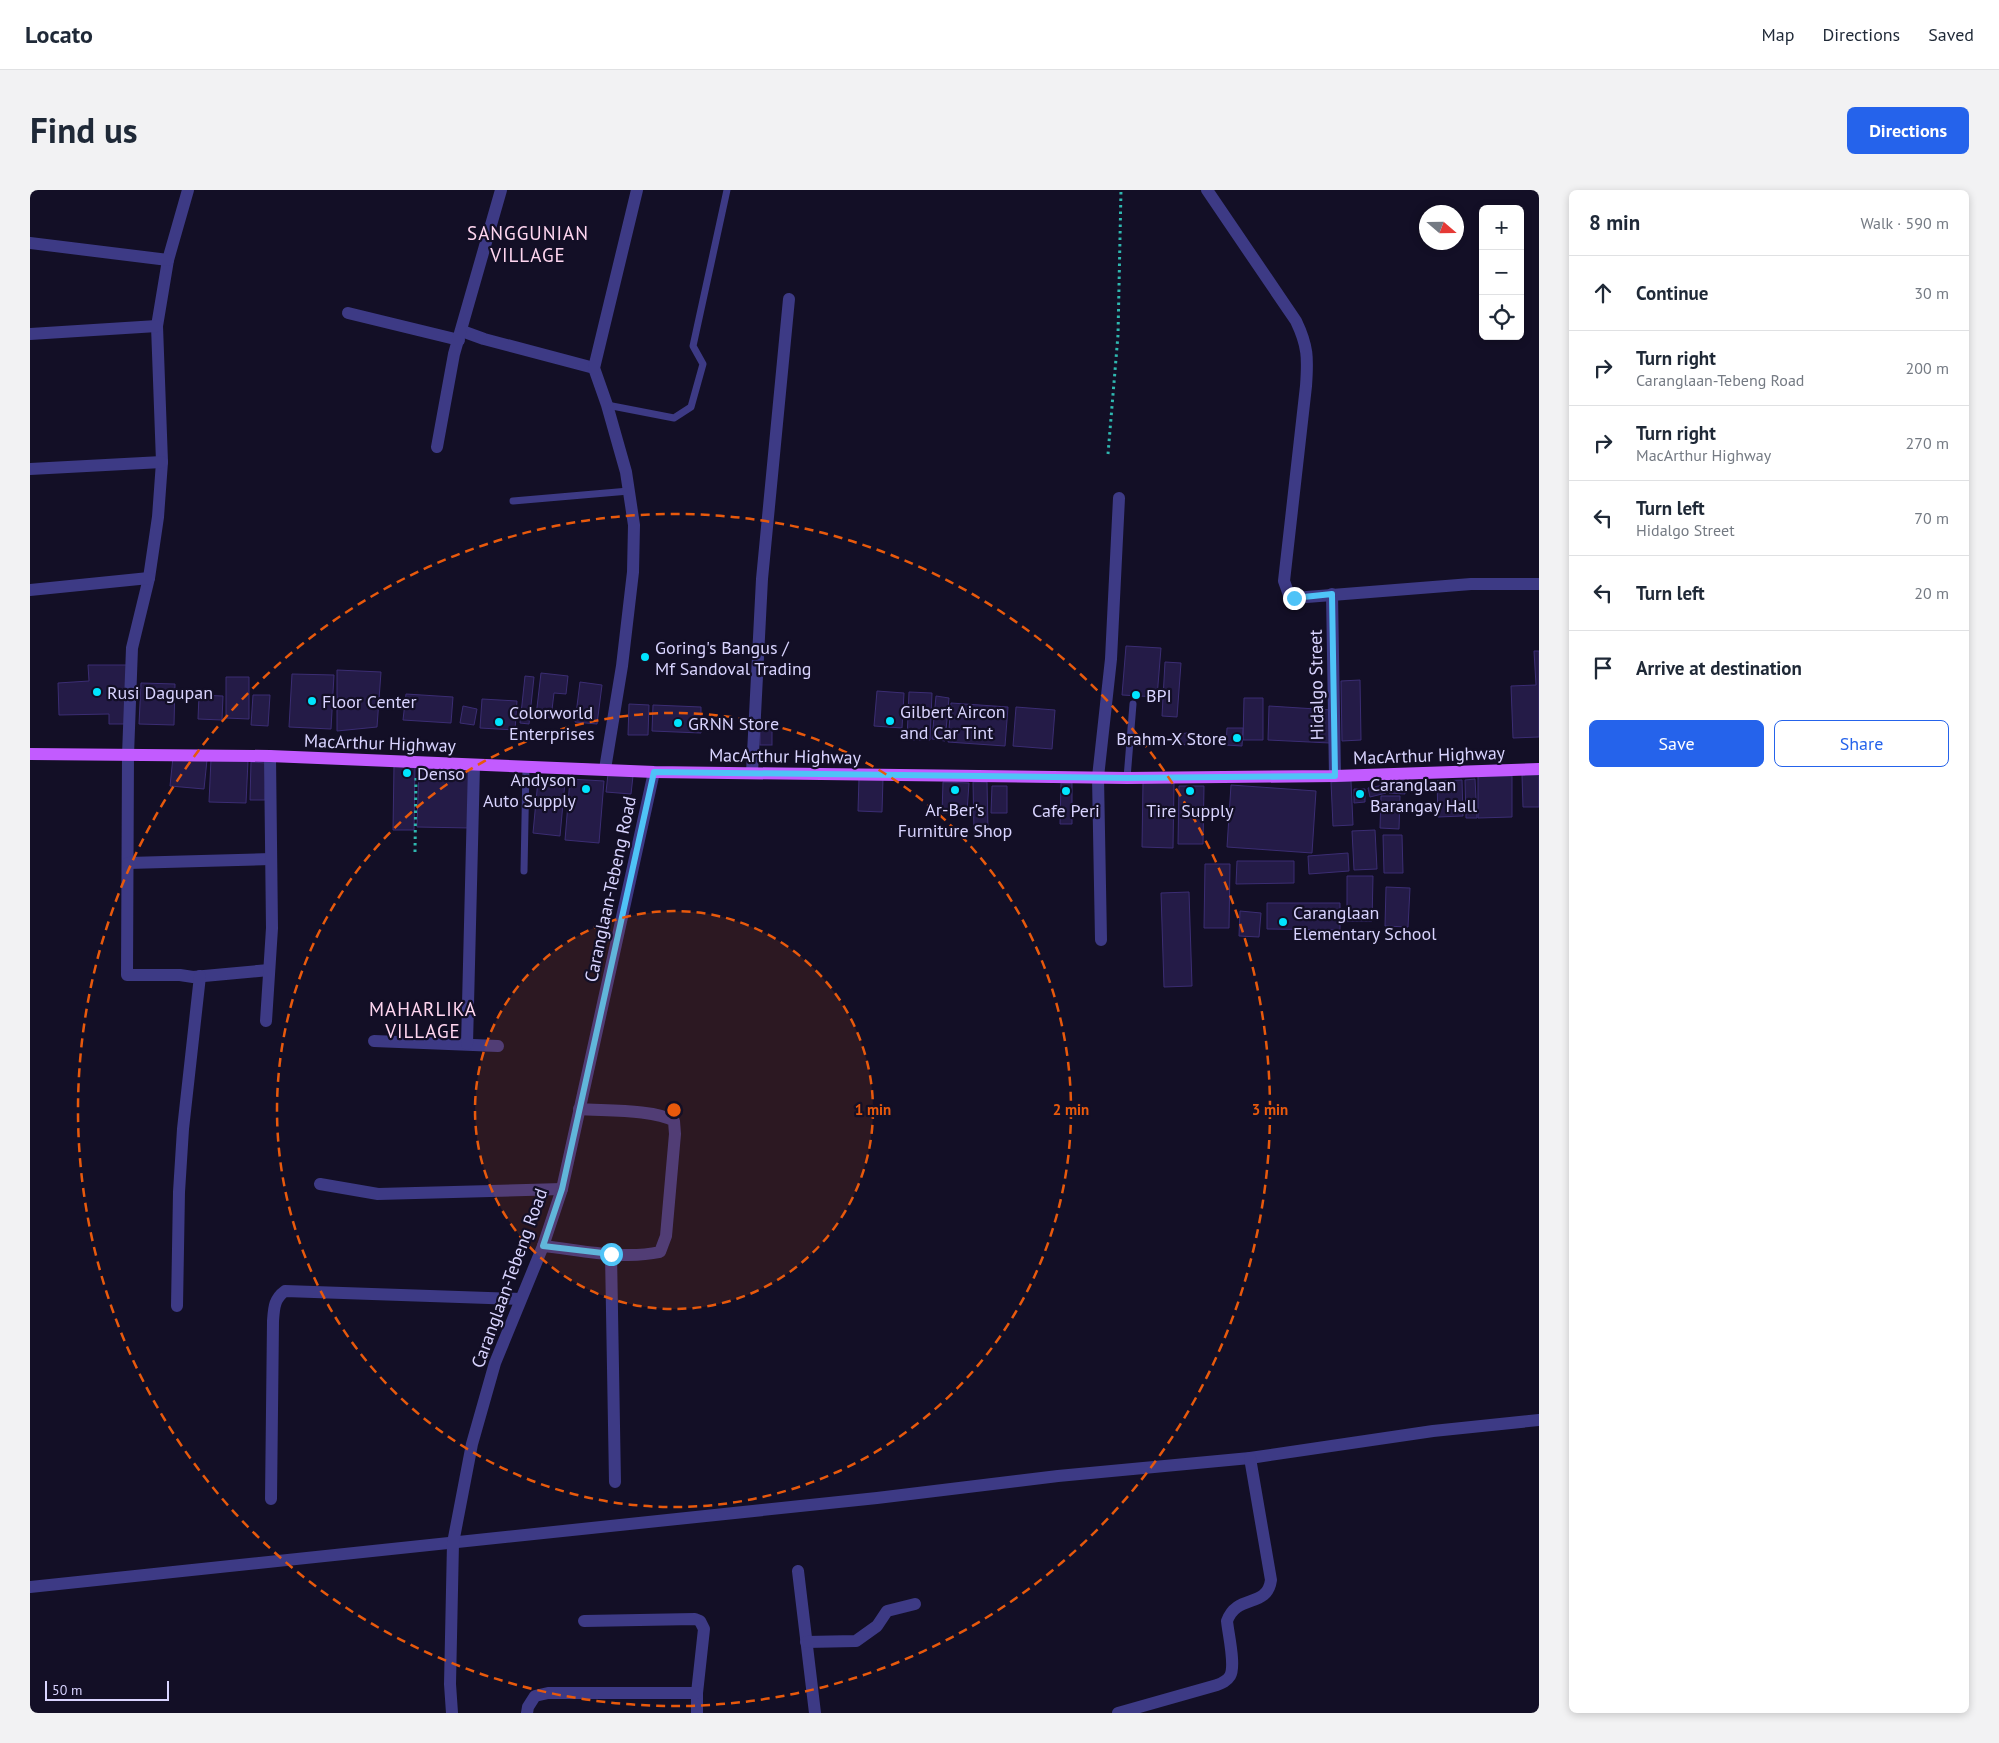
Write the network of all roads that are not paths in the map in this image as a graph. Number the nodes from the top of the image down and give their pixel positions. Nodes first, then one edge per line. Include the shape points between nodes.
1 (188, 190) edge
2 (501, 190) edge
3 (637, 190) edge
4 (727, 190) edge
5 (1207, 190) edge
6 (30, 243) edge
7 (168, 260) junction
8 (789, 300) dead end
9 (348, 313) dead end
10 (157, 326) junction
11 (30, 334) edge
12 (460, 336) junction
13 (594, 368) junction
14 (607, 404) junction
15 (437, 447) dead end
16 (162, 462) junction
17 (30, 469) edge
18 (629, 491) junction
19 (1119, 498) dead end
20 (513, 501) dead end
21 (149, 578) junction
22 (1539, 584) edge
23 (30, 590) edge
24 (1332, 594) junction
25 (1133, 704) dead end
26 (30, 754) edge
27 (128, 755) junction
28 (270, 756) junction
29 (474, 765) junction
30 (526, 767) junction
31 (605, 768) junction
32 (1539, 769) edge
33 (654, 772) junction
34 (752, 773) junction
35 (1335, 776) junction
36 (1098, 778) junction
37 (1127, 778) junction
38 (271, 859) junction
39 (128, 863) junction
40 (524, 871) dead end
41 (1100, 940) dead end
42 (269, 970) junction
43 (200, 976) junction
44 (266, 1021) dead end
45 (374, 1040) dead end
46 (467, 1044) junction
47 (498, 1046) dead end
48 (579, 1110) junction
49 (320, 1184) dead end
50 (562, 1189) junction
51 (543, 1246) junction
52 (611, 1254) junction
53 (520, 1299) junction
54 (178, 1306) dead end
55 (1539, 1420) edge
56 (1250, 1458) junction
57 (615, 1482) dead end
58 (271, 1499) dead end
59 (453, 1543) junction
60 (798, 1571) dead end
61 (30, 1588) edge
62 (915, 1604) dead end
63 (584, 1620) dead end
64 (806, 1642) junction
65 (697, 1693) junction
66 (452, 1713) edge
67 (527, 1713) edge
68 (697, 1713) edge
69 (815, 1713) edge
70 (1118, 1713) edge

1 - 7 street
2 - 12 street
3 - 13 street
4 - 14 lane via 693,346 703,364 691,407 674,418
5 - 24 street via 1296,321 1305,341 1308,363 1306,386 1284,581 1289,595 1294,598
6 - 7 street
7 - 10 street
8 - 34 street via 762,579
9 - 12 street
10 - 11 street
10 - 16 street
12 - 13 street via 484,339
12 - 15 street
13 - 14 street
14 - 18 street
16 - 17 street
16 - 21 street
18 - 20 lane
18 - 31 street via 634,525 633,572
19 - 36 street via 1111,658
21 - 23 street
21 - 27 street via 132,648
22 - 24 street via 1471,584
24 - 35 street, Hidalgo Street
25 - 37 lane
26 - 27 main road, MacArthur Highway
27 - 28 main road, MacArthur Highway
27 - 39 street
28 - 29 main road, MacArthur Highway
28 - 38 street
29 - 30 main road, MacArthur Highway
29 - 46 street
30 - 31 main road, MacArthur Highway
30 - 40 lane
31 - 33 main road, MacArthur Highway
32 - 35 main road, MacArthur Highway
33 - 34 main road, MacArthur Highway
33 - 48 street, Caranglaan-Tebeng Road
34 - 36 main road, MacArthur Highway
35 - 37 main road, MacArthur Highway
36 - 37 main road, MacArthur Highway
36 - 41 street
38 - 39 street
38 - 42 street
39 - 43 street via 127,975
42 - 43 street
42 - 44 street
43 - 54 street via 179,1192
45 - 46 street
46 - 47 street
48 - 50 street, Caranglaan-Tebeng Road
48 - 52 street via 654,1114 674,1121 666,1236 660,1252
49 - 50 street via 378,1194
50 - 51 street, Caranglaan-Tebeng Road
51 - 52 street
51 - 53 street, Caranglaan-Tebeng Road
52 - 57 street
53 - 58 street via 284,1291 274,1306 273,1321
53 - 59 street, Caranglaan-Tebeng Road via 494,1363 472,1444
55 - 56 street via 1433,1431
56 - 59 street
56 - 70 street via 1271,1580 1266,1593 1237,1606 1230,1614 1230,1677 1217,1685
59 - 61 street
59 - 66 street, Caranglaan-Tebeng Road
60 - 64 street
62 - 64 street via 888,1611 877,1626 856,1642
63 - 65 street via 700,1621 704,1629
64 - 69 street
65 - 67 street via 548,1693 535,1696
65 - 68 street

